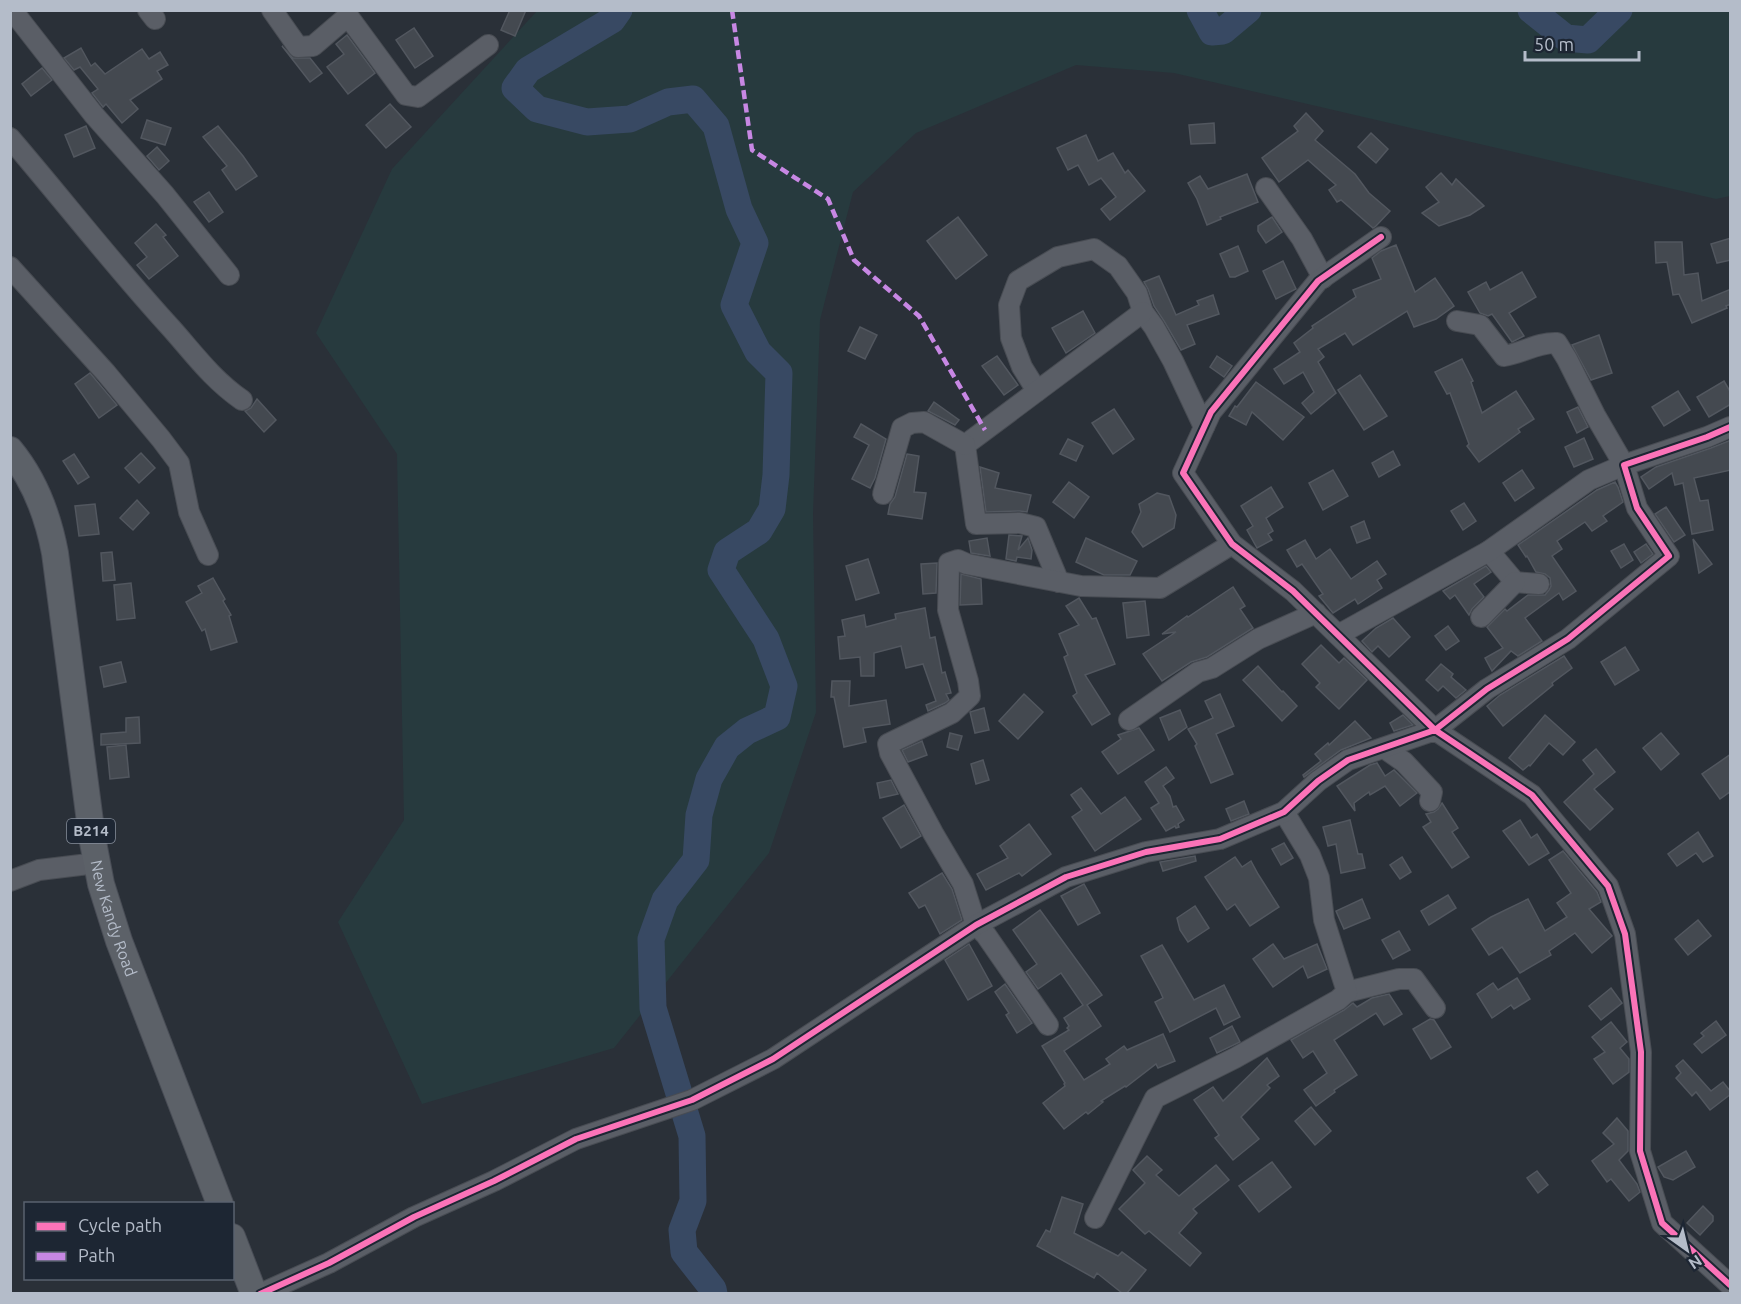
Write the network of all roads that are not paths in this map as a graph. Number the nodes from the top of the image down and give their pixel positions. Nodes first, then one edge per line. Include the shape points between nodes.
1 (12, 10) edge
2 (272, 10) edge
3 (353, 13) edge
4 (488, 45) dead end
5 (10, 138) edge
6 (1266, 188) dead end
7 (1382, 237) dead end
8 (10, 267) edge
9 (229, 275) dead end
10 (1323, 278) junction
11 (1143, 312) junction
12 (1457, 321) dead end
13 (1037, 391) junction
14 (242, 400) dead end
15 (1731, 427) edge
16 (1204, 428) junction
17 (965, 445) junction
18 (10, 450) edge
19 (1624, 465) junction
20 (883, 494) dead end
21 (1232, 544) junction
22 (1489, 551) junction
23 (208, 555) dead end
24 (1059, 582) junction
25 (1515, 582) junction
26 (1539, 584) dead end
27 (1316, 613) junction
28 (1481, 617) dead end
29 (1338, 635) junction
30 (1129, 720) dead end
31 (1435, 730) junction
32 (1384, 748) junction
33 (1430, 801) dead end
34 (1284, 812) junction
35 (97, 863) junction
36 (10, 881) edge
37 (976, 925) junction
38 (1347, 992) junction
39 (1434, 1008) dead end
40 (1048, 1025) dead end
41 (220, 1202) edge
42 (1095, 1218) dead end
43 (234, 1242) edge
44 (1731, 1285) edge
45 (254, 1293) edge
46 (260, 1293) edge

1 - 9 street via 94,115
2 - 3 street via 298,47 313,46
3 - 4 street via 406,95 418,97
5 - 14 street via 202,365
6 - 10 street via 1302,239
7 - 10 street
8 - 23 street via 106,373 179,463 189,512
10 - 16 street via 1211,412
11 - 13 street
11 - 13 street via 1137,293 1118,266 1094,249 1058,257 1018,281 1009,305 1011,338
11 - 16 street via 1173,361
12 - 19 street via 1480,325 1504,356 1546,342 1557,343
13 - 17 street
15 - 19 street
16 - 21 street via 1182,473
17 - 20 street via 924,422 902,428
17 - 24 street via 976,524 1036,526
18 - 35 main road, New Kandy Road / B214 via 33,485 51,531
19 - 22 street via 1589,480
19 - 31 street via 1637,508 1669,556 1568,639 1487,689
21 - 24 street via 1160,588
21 - 27 street
22 - 25 street
22 - 29 street
24 - 37 street via 958,560 949,563 948,610 970,696 952,713 888,744 963,884
25 - 26 street
25 - 28 street
27 - 29 street
27 - 30 street via 1198,672
29 - 31 street
31 - 32 street
31 - 44 street via 1532,795 1608,886 1625,934 1641,1052 1640,1151 1662,1223
32 - 33 street via 1404,762 1432,792
32 - 34 street via 1348,760
34 - 37 street via 1220,839 1146,852 1066,877
34 - 38 street via 1310,855 1324,920
35 - 36 street via 39,870
35 - 41 main road, New Kandy Road / B214 via 118,941
37 - 40 street
37 - 46 street via 773,1059 692,1100 576,1139 329,1263
38 - 39 street via 1414,979
38 - 42 street via 1235,1058 1155,1098
43 - 45 main road

